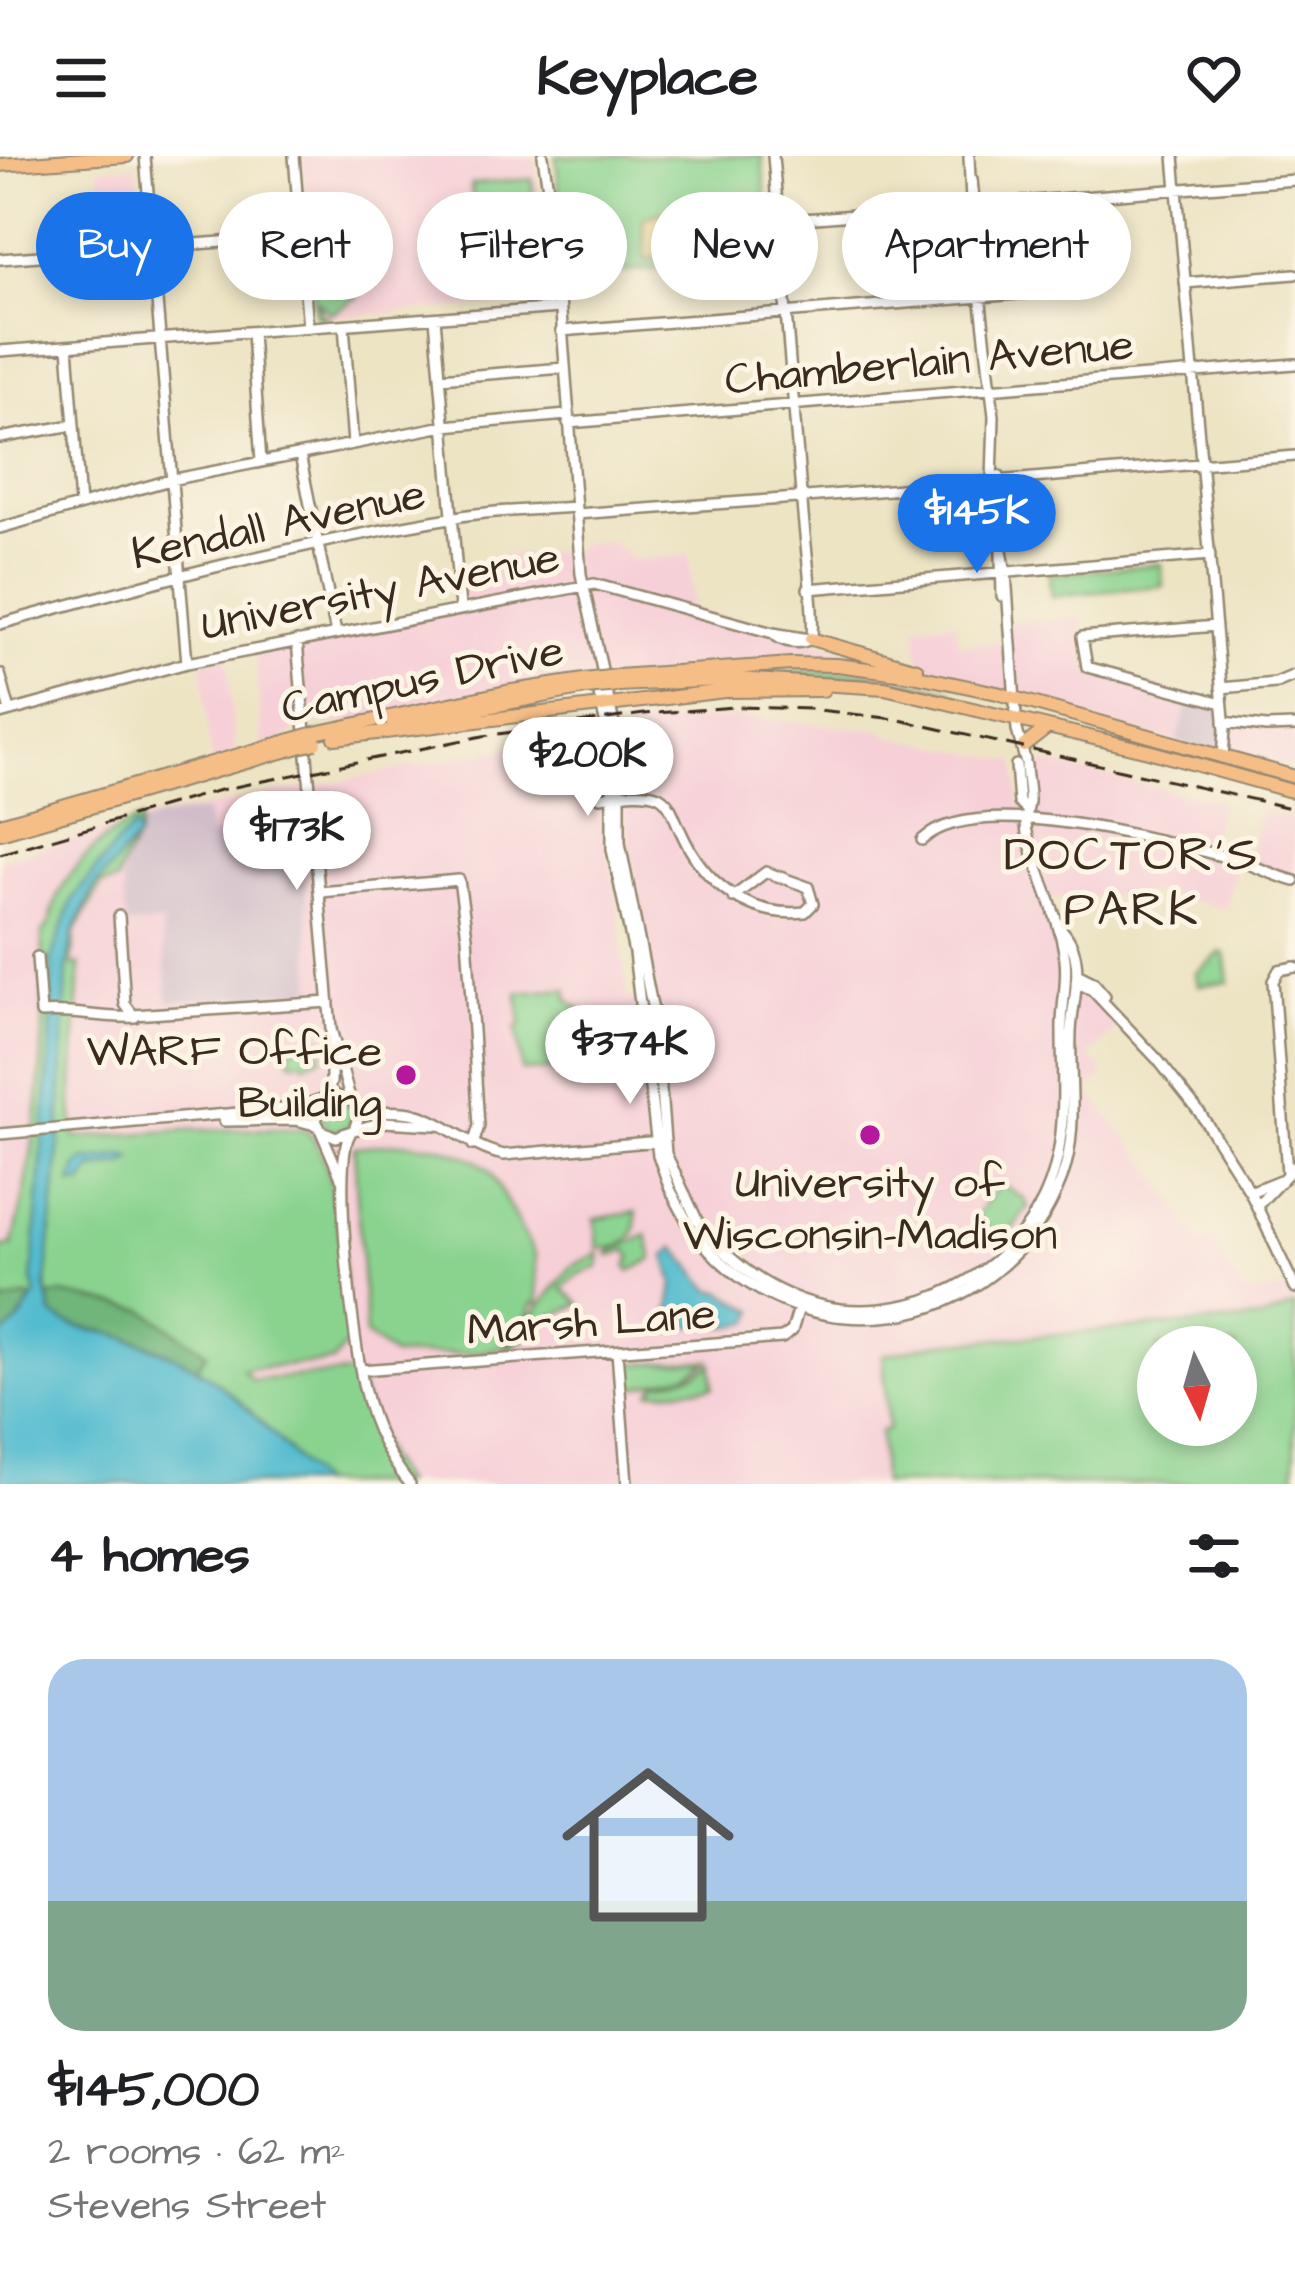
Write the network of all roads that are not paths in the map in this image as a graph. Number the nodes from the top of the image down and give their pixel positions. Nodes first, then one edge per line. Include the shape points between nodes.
1 (127, 156) edge
2 (145, 156) edge
3 (294, 156) edge
4 (547, 156) edge
5 (773, 156) edge
6 (969, 156) edge
7 (1174, 156) edge
8 (0, 165) edge
9 (1295, 180) edge
10 (1178, 190) junction
11 (148, 192) edge
12 (297, 192) edge
13 (776, 192) edge
14 (972, 192) edge
15 (1131, 194) edge
16 (36, 256) edge
17 (0, 259) edge
18 (1295, 274) edge
19 (1185, 283) junction
20 (157, 300) edge
21 (306, 300) edge
22 (784, 300) edge
23 (944, 300) edge
24 (981, 300) edge
25 (559, 308) junction
26 (785, 313) junction
27 (435, 318) junction
28 (344, 325) junction
29 (308, 328) junction
30 (561, 331) junction
31 (252, 333) junction
32 (161, 339) junction
33 (68, 346) junction
34 (0, 351) edge
35 (1295, 364) edge
36 (564, 368) junction
37 (1193, 372) junction
38 (440, 378) junction
39 (988, 389) junction
40 (793, 405) junction
41 (567, 419) junction
42 (73, 425) junction
43 (444, 426) junction
44 (0, 437) edge
45 (353, 444) junction
46 (300, 454) junction
47 (1295, 456) edge
48 (261, 462) junction
49 (1201, 464) junction
50 (170, 480) junction
51 (996, 480) junction
52 (801, 497) junction
53 (80, 506) junction
54 (575, 511) junction
55 (452, 518) junction
56 (0, 528) edge
57 (319, 544) junction
58 (1210, 555) junction
59 (1003, 573) junction
60 (179, 574) junction
61 (584, 585) junction
62 (808, 589) junction
63 (460, 608) junction
64 (811, 618) junction
65 (0, 624) edge
66 (1216, 626) junction
67 (336, 633) junction
68 (773, 633) junction
69 (794, 634) junction
70 (811, 639) junction
71 (297, 641) junction
72 (188, 663) junction
73 (0, 674) edge
74 (1295, 675) edge
75 (618, 680) junction
76 (940, 680) junction
77 (585, 684) junction
78 (1221, 688) junction
79 (936, 699) junction
80 (1014, 699) junction
81 (1222, 703) junction
82 (606, 706) junction
83 (5, 713) edge
84 (1016, 719) junction
85 (1224, 722) junction
86 (1295, 726) edge
87 (1048, 728) junction
88 (316, 738) junction
89 (335, 738) junction
90 (1148, 751) junction
91 (1021, 755) junction
92 (1223, 756) junction
93 (1295, 779) edge
94 (1272, 786) junction
95 (1295, 793) edge
96 (611, 796) junction
97 (1025, 813) junction
98 (0, 828) edge
99 (922, 840) dead end
100 (1295, 881) edge
101 (320, 892) junction
102 (733, 897) junction
103 (119, 916) dead end
104 (37, 957) dead end
105 (1295, 968) edge
106 (1071, 977) junction
107 (329, 1001) junction
108 (133, 1014) junction
109 (331, 1029) junction
110 (324, 1100) junction
111 (353, 1102) junction
112 (195, 1119) junction
113 (435, 1124) junction
114 (321, 1129) junction
115 (352, 1132) junction
116 (0, 1134) edge
117 (661, 1141) junction
118 (1291, 1142) edge
119 (473, 1145) junction
120 (1287, 1173) edge
121 (341, 1178) junction
122 (1250, 1192) junction
123 (1257, 1206) junction
124 (1295, 1288) edge
125 (800, 1304) junction
126 (617, 1351) junction
127 (361, 1370) junction
128 (410, 1484) edge
129 (627, 1484) edge

1 - 8 main road
2 - 11 street
3 - 12 street
4 - 25 street
5 - 13 street
6 - 14 street
7 - 10 street
9 - 10 street
10 - 15 street
10 - 19 street
16 - 17 street
18 - 19 street
19 - 37 street
20 - 32 street
21 - 29 street
22 - 26 street
23 - 26 street
24 - 39 street
25 - 27 street
25 - 30 street
26 - 30 street
26 - 40 street
27 - 28 street
27 - 38 street
28 - 29 street
28 - 45 street
29 - 31 street
30 - 36 street
31 - 32 street
31 - 48 street
32 - 33 street
32 - 50 street
33 - 34 street
33 - 42 street
35 - 37 street, Chamberlain Avenue
36 - 38 street
36 - 41 street
37 - 39 street, Chamberlain Avenue
37 - 49 street
38 - 43 street
39 - 40 street, Chamberlain Avenue
39 - 51 street
40 - 41 street, Chamberlain Avenue
40 - 52 street
41 - 43 street, Chamberlain Avenue
41 - 54 street
42 - 44 street
42 - 53 street
43 - 45 street, Chamberlain Avenue
43 - 55 street
45 - 46 street, Chamberlain Avenue
46 - 48 street, Chamberlain Avenue
46 - 57 street
47 - 49 street, Kendall Avenue
48 - 50 street, Chamberlain Avenue
49 - 51 street, Kendall Avenue
49 - 58 street
50 - 53 street, Chamberlain Avenue
50 - 60 street
51 - 52 street, Kendall Avenue
51 - 59 street
52 - 54 street, Kendall Avenue
52 - 62 street
53 - 56 street, Chamberlain Avenue
54 - 55 street, Kendall Avenue
54 - 61 street
55 - 57 street, Kendall Avenue
55 - 63 street
57 - 60 street, Kendall Avenue
57 - 67 street
58 - 59 street
58 - 66 street
59 - 62 street
59 - 80 street
60 - 65 street, Kendall Avenue
60 - 72 street
61 - 63 street, University Avenue
61 - 68 street, University Avenue
61 - 82 street
62 - 64 street
63 - 67 street, University Avenue
64 - 69 street
64 - 70 street
66 - 78 street
66 - 81 street via 1082,637 1087,667
67 - 71 street, University Avenue
68 - 69 street
68 - 70 street via 796,643
69 - 70 street
70 - 76 main road
71 - 72 street, University Avenue
71 - 101 street
72 - 83 street, University Avenue
73 - 83 street
74 - 78 street
75 - 76 main road, Campus Drive via 790,664
75 - 77 main road, Campus Drive, bridge
75 - 79 main road, Campus Drive via 791,680
76 - 80 main road
77 - 88 main road, Campus Drive via 506,692
77 - 89 main road, Campus Drive
78 - 81 street
79 - 82 main road via 772,689
79 - 84 main road, Campus Drive
80 - 84 street
80 - 92 main road
81 - 85 street
82 - 89 main road
82 - 96 street
84 - 87 main road
84 - 91 street
85 - 86 street
85 - 92 street
87 - 90 main road
87 - 91 main road
88 - 89 main road, Campus Drive
88 - 98 main road, Campus Drive, bridge
90 - 92 main road via 1214,763
90 - 94 main road
91 - 97 street
92 - 93 main road
93 - 94 main road via 1274,777
94 - 95 main road
96 - 102 street via 665,800 688,846
96 - 117 street via 612,849
97 - 99 street via 942,826
97 - 100 street via 1237,860
97 - 106 street
101 - 107 street
101 - 119 street via 459,880 479,1126
102 - 102 street via 779,914 812,904 808,887 766,872
103 - 108 street
104 - 108 street via 45,1012
105 - 118 street via 1280,969 1273,981
106 - 122 street via 1184,1090
106 - 125 street via 1067,1162 1021,1247 973,1288 920,1311 862,1318
107 - 108 street
107 - 109 street
109 - 110 street
109 - 111 street
110 - 111 street via 342,1095
110 - 112 street
110 - 114 street via 316,1114
111 - 113 street
111 - 115 street via 359,1114
112 - 114 street via 304,1121
112 - 116 street
113 - 115 street via 384,1122
113 - 119 street
114 - 115 street via 336,1137
114 - 121 street
115 - 121 street
117 - 119 street via 513,1156
117 - 125 street via 670,1189 712,1254 742,1280
118 - 120 street
120 - 122 street
120 - 123 street
121 - 127 street
122 - 123 street
123 - 124 street
125 - 126 street, Marsh Lane via 782,1338
126 - 127 street, Marsh Lane
126 - 129 street
127 - 128 street via 378,1434

